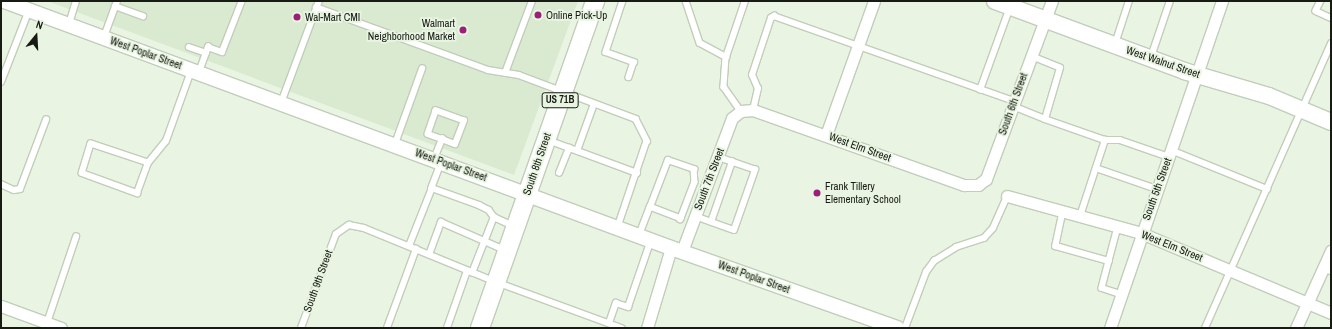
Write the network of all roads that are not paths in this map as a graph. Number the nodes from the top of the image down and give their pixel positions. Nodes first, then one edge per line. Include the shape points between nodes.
1 (75, 1) edge
2 (319, 1) edge
3 (532, 1) edge
4 (624, 1) edge
5 (745, 1) edge
6 (874, 1) edge
7 (995, 1) edge
8 (1052, 1) edge
9 (1129, 1) edge
10 (1170, 1) edge
11 (1222, 1) edge
12 (1321, 1) edge
13 (9, 2) edge
14 (685, 2) edge
15 (241, 3) dead end
16 (592, 3) edge
17 (116, 4) edge
18 (316, 7) junction
19 (1010, 7) junction
20 (29, 10) junction
21 (143, 16) dead end
22 (1331, 18) edge
23 (1044, 19) junction
24 (68, 25) junction
25 (104, 38) junction
26 (1331, 44) edge
27 (858, 46) junction
28 (1115, 46) junction
29 (189, 47) dead end
30 (206, 53) junction
31 (1031, 55) junction
32 (726, 57) junction
33 (1151, 58) junction
34 (422, 69) dead end
35 (195, 71) junction
36 (505, 72) junction
37 (1198, 74) junction
38 (629, 78) dead end
39 (1, 82) edge
40 (980, 90) junction
41 (562, 93) junction
42 (281, 103) junction
43 (594, 104) junction
44 (1013, 104) junction
45 (1302, 109) junction
46 (753, 110) junction
47 (741, 111) junction
48 (1045, 119) junction
49 (46, 120) dead end
50 (1331, 122) edge
51 (826, 135) junction
52 (442, 139) junction
53 (546, 140) junction
54 (1105, 140) junction
55 (395, 144) junction
56 (569, 148) junction
57 (577, 151) junction
58 (1170, 154) junction
59 (717, 157) junction
60 (438, 160) junction
61 (732, 162) junction
62 (148, 163) junction
63 (1096, 168) junction
64 (560, 173) dead end
65 (637, 173) junction
66 (1, 184) edge
67 (978, 185) joint
68 (432, 188) junction
69 (1157, 189) junction
70 (1267, 189) junction
71 (527, 193) junction
72 (1007, 196) joint
73 (650, 207) junction
74 (1064, 212) junction
75 (695, 216) junction
76 (1080, 216) junction
77 (494, 217) junction
78 (711, 222) junction
79 (1118, 227) junction
80 (515, 228) junction
81 (618, 228) junction
82 (1141, 233) junction
83 (76, 237) dead end
84 (645, 238) junction
85 (484, 240) junction
86 (408, 246) junction
87 (416, 249) junction
88 (676, 249) junction
89 (507, 251) junction
90 (1331, 251) edge
91 (429, 255) junction
92 (1109, 261) junction
93 (1230, 270) junction
94 (1327, 270) edge
95 (470, 272) junction
96 (496, 282) junction
97 (1121, 294) junction
98 (1308, 303) junction
99 (1, 306) edge
100 (1331, 313) edge
101 (47, 323) junction
102 (609, 323) junction
103 (879, 325) edge
104 (61, 328) edge
105 (301, 328) edge
106 (387, 328) edge
107 (447, 328) edge
108 (480, 328) edge
109 (622, 328) edge
110 (647, 328) edge
111 (897, 328) edge
112 (905, 328) edge
113 (1110, 328) edge
114 (1205, 328) edge
115 (1296, 328) edge

1 - 24 lane
2 - 18 lane
3 - 36 lane
4 - 38 lane via 606,52 634,62
5 - 32 lane
6 - 27 street
7 - 19 main road, West Walnut Street
8 - 23 street, South 6th Street
9 - 28 lane
10 - 33 lane
11 - 37 street, South 5th Street
12 - 22 lane via 1316,12
13 - 20 street, West Poplar Street
14 - 32 lane via 700,43
15 - 30 lane via 222,52 208,47
16 - 41 main road, South 8th Street / US 71B
17 - 21 lane
17 - 25 lane
18 - 36 lane via 488,70
18 - 42 lane
19 - 23 main road, West Walnut Street
19 - 40 lane
20 - 24 street, West Poplar Street
20 - 39 lane
23 - 28 main road, West Walnut Street
23 - 31 street, South 6th Street
24 - 25 street, West Poplar Street
25 - 35 street, West Poplar Street
26 - 45 lane
27 - 40 lane
27 - 46 lane via 774,16 771,18 752,75 758,89
27 - 51 street
28 - 33 main road, West Walnut Street
29 - 30 lane
30 - 35 lane
31 - 44 street, South 6th Street
31 - 48 lane via 1060,68
32 - 47 lane via 724,87
33 - 37 main road, West Walnut Street
34 - 55 lane
35 - 42 street, West Poplar Street
35 - 62 lane via 166,141
36 - 41 lane via 519,75
37 - 45 main road, West Walnut Street via 1240,85
37 - 58 street, South 5th Street
40 - 44 lane
41 - 43 lane
41 - 53 main road, South 8th Street / US 71B
42 - 55 street, West Poplar Street
43 - 57 lane
43 - 65 lane via 636,119 647,142
44 - 48 lane
44 - 67 street, South 6th Street via 986,179
45 - 50 main road, West Walnut Street
45 - 70 lane
46 - 47 street, West Elm Street
46 - 51 street, West Elm Street
47 - 59 street, South 7th Street via 732,118
48 - 54 lane
49 - 66 lane via 20,189 14,190
51 - 67 street, West Elm Street via 964,185
52 - 52 lane via 455,144 464,121 436,111 428,134
52 - 60 lane
53 - 56 lane
53 - 71 main road, South 8th Street / US 71B
54 - 58 lane via 1120,140
54 - 63 lane
55 - 60 street, West Poplar Street
56 - 57 lane
56 - 64 lane
57 - 65 lane
58 - 69 street, South 5th Street
58 - 70 lane
59 - 61 lane
59 - 75 street, South 7th Street
60 - 68 lane
60 - 71 street, West Poplar Street
61 - 78 lane
61 - 78 lane via 755,170 734,230
62 - 62 lane via 137,193 82,173 91,144
63 - 69 lane
63 - 76 lane
65 - 81 lane
68 - 77 lane via 478,205
68 - 86 lane
69 - 82 street, South 5th Street
70 - 93 lane
71 - 80 main road, South 8th Street / US 71B
71 - 81 street, West Poplar Street
72 - 74 street, West Elm Street
72 - 112 lane via 993,228 984,238 956,247 934,261 926,272
73 - 73 lane via 681,219 695,182 694,170 668,160
73 - 84 lane
74 - 76 street, West Elm Street
74 - 92 lane via 1056,246
75 - 78 lane
75 - 88 street, South 7th Street
76 - 79 street, West Elm Street
77 - 80 lane
77 - 85 lane
79 - 82 street, West Elm Street
79 - 92 lane
80 - 89 main road, South 8th Street / US 71B
81 - 84 street, West Poplar Street
82 - 93 street, West Elm Street
82 - 97 street, South 5th Street
83 - 101 lane
84 - 88 street, West Poplar Street
84 - 102 lane via 628,307 616,303
85 - 89 lane
85 - 91 lane via 441,222
85 - 95 lane
86 - 87 lane
86 - 105 lane, South 9th Street via 349,225 336,234
87 - 91 lane
87 - 106 lane
88 - 103 street, West Poplar Street
88 - 110 street, South 7th Street
89 - 96 main road, South 8th Street / US 71B
90 - 94 street
91 - 95 lane
92 - 97 lane via 1102,288
93 - 98 street, West Elm Street
93 - 114 lane
94 - 98 street
95 - 96 lane
95 - 107 lane
96 - 102 lane
96 - 108 main road, South 8th Street / US 71B
97 - 113 street, South 5th Street
98 - 100 street, West Elm Street
98 - 115 street
99 - 101 street
101 - 104 street
102 - 109 lane
103 - 111 street, West Poplar Street

